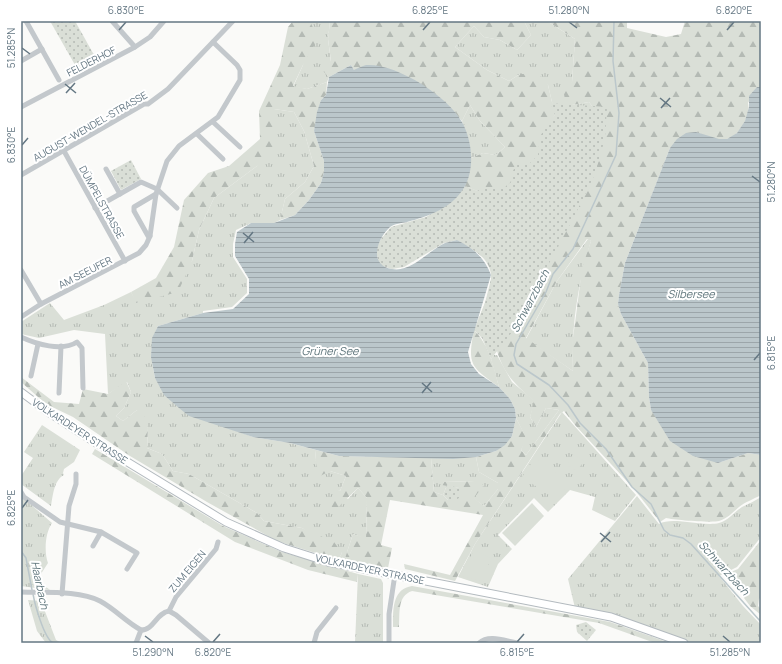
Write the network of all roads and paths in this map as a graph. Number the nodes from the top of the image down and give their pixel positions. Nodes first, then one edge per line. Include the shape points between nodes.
1 (26, 21) edge
2 (112, 21) edge
3 (164, 21) edge
4 (233, 21) edge
5 (213, 42) junction
6 (135, 47) junction
7 (42, 49) junction
8 (21, 60) edge
9 (59, 80) dead end
10 (21, 107) edge
11 (213, 122) junction
12 (197, 134) junction
13 (240, 147) dead end
14 (64, 151) junction
15 (224, 159) dead end
16 (106, 169) dead end
17 (21, 175) edge
18 (156, 192) junction
19 (120, 194) junction
20 (95, 208) junction
21 (177, 208) dead end
22 (150, 236) junction
23 (125, 261) junction
24 (21, 270) edge
25 (41, 304) junction
26 (21, 317) edge
27 (21, 337) edge
28 (38, 344) junction
29 (61, 346) junction
30 (31, 376) dead end
31 (83, 388) dead end
32 (21, 392) edge
33 (59, 393) dead end
34 (76, 474) dead end
35 (21, 492) edge
36 (67, 525) junction
37 (101, 532) junction
38 (218, 542) dead end
39 (93, 546) dead end
40 (128, 569) dead end
41 (395, 574) junction
42 (21, 592) edge
43 (62, 594) junction
44 (336, 608) dead end
45 (169, 611) junction
46 (141, 630) junction
47 (136, 643) edge
48 (209, 643) edge
49 (314, 643) edge
50 (389, 643) edge
51 (479, 643) edge
52 (517, 643) edge
53 (684, 643) edge

1 - 7 street
2 - 6 street
3 - 6 street, FELDERHOF via 150,37
4 - 5 street, AUGUST-WENDEL-STRASSE
5 - 11 street, AM SEEUFER via 238,65 241,75 224,108
5 - 14 street, AUGUST-WENDEL-STRASSE via 168,89 148,104
6 - 10 street, FELDERHOF
7 - 8 street
7 - 9 street
11 - 12 street, AM SEEUFER
11 - 13 street
12 - 15 street
12 - 18 street, AM SEEUFER via 179,146 170,156
14 - 17 street, AUGUST-WENDEL-STRASSE
14 - 20 street, DÜMPELSTRASSE
16 - 19 street
18 - 19 street via 141,182
18 - 21 street
18 - 22 street, AM SEEUFER
18 - 22 street via 134,208
19 - 20 street
20 - 23 street, DÜMPELSTRASSE
22 - 23 street, AM SEEUFER via 143,249
23 - 25 street, AM SEEUFER
24 - 25 street
25 - 26 street, AM SEEUFER
27 - 28 street
28 - 29 street
28 - 30 street
29 - 31 street via 72,346 77,342 82,348
29 - 33 street
32 - 41 main road, VOLKARDEYER STRASSE via 93,441 241,529 284,548 313,557
34 - 36 street
35 - 36 street via 24,497
36 - 37 street
36 - 43 street
37 - 39 street
37 - 40 street via 137,553
38 - 45 street, ZUM EIGEN via 216,549 176,597
41 - 50 street via 390,606
41 - 53 main road, VOLKARDEYER STRASSE via 611,617
42 - 43 street
43 - 46 street via 98,600
44 - 49 street via 317,632
45 - 46 street via 161,614 147,629
45 - 48 street
46 - 47 street
51 - 52 street via 492,638

